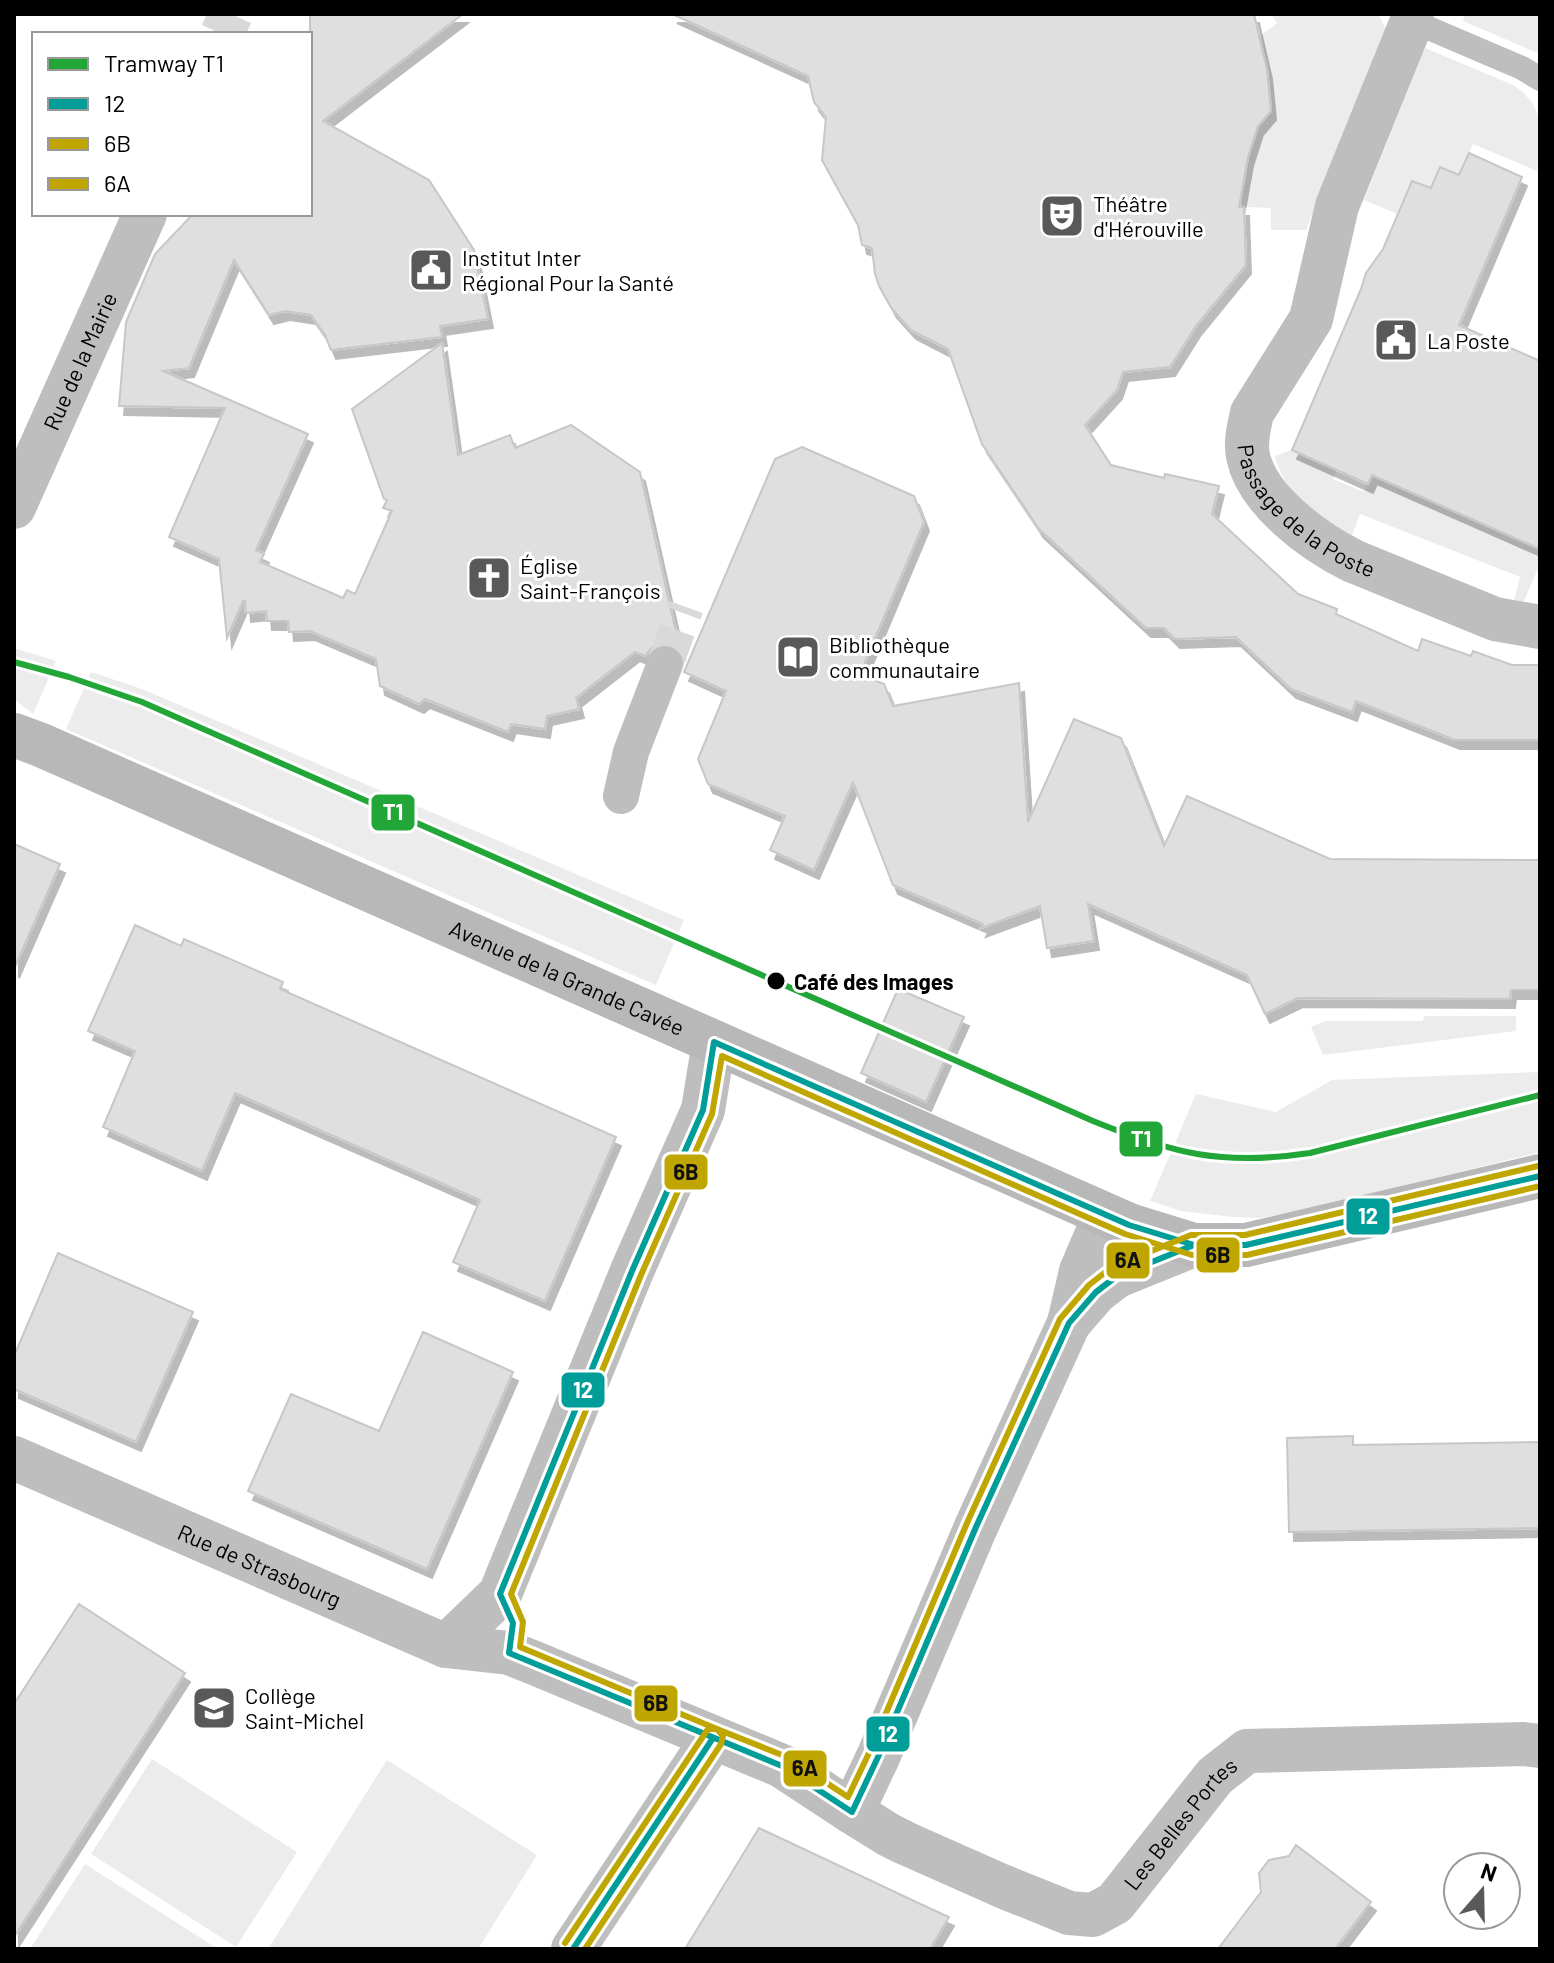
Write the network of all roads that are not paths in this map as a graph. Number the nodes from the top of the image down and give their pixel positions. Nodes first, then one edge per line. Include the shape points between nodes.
1 (1413, 18) edge
2 (1540, 79) edge
3 (144, 216) edge
4 (14, 507) edge
5 (1540, 627) edge
6 (665, 664) tunnel mouth
7 (14, 735) edge
8 (621, 796) dead end
9 (714, 1042) junction
10 (1540, 1176) edge
11 (1105, 1215) junction
12 (1194, 1245) junction
13 (1069, 1323) junction
14 (14, 1458) edge
15 (500, 1594) junction
16 (446, 1646) junction
17 (509, 1653) junction
18 (713, 1738) junction
19 (1540, 1746) edge
20 (852, 1812) junction
21 (573, 1949) edge

1 - 2 lane
1 - 5 street, Passage de la Poste via 1337,206 1311,319 1252,413 1249,459 1283,511 1332,550 1495,619
3 - 4 street, Rue de la Mairie
6 - 8 street via 631,752
7 - 9 main road, Avenue de la Grande Cavée
9 - 11 main road, Avenue de la Grande Cavée
9 - 15 street via 703,1110
10 - 12 main road, Avenue de la Grande Cavée via 1246,1245
11 - 12 main road, Avenue de la Grande Cavée
11 - 13 street via 1081,1271
12 - 13 street via 1117,1276
13 - 20 street
14 - 16 street, Rue de Strasbourg
15 - 16 street
15 - 17 street via 513,1623
16 - 17 street, Rue de Strasbourg
17 - 18 street, Rue de Strasbourg
18 - 20 street, Les Belles Portes via 782,1766
18 - 21 street
19 - 20 street, Les Belles Portes via 1247,1751 1215,1776 1115,1903 1093,1915 1069,1913 1002,1886 889,1835

